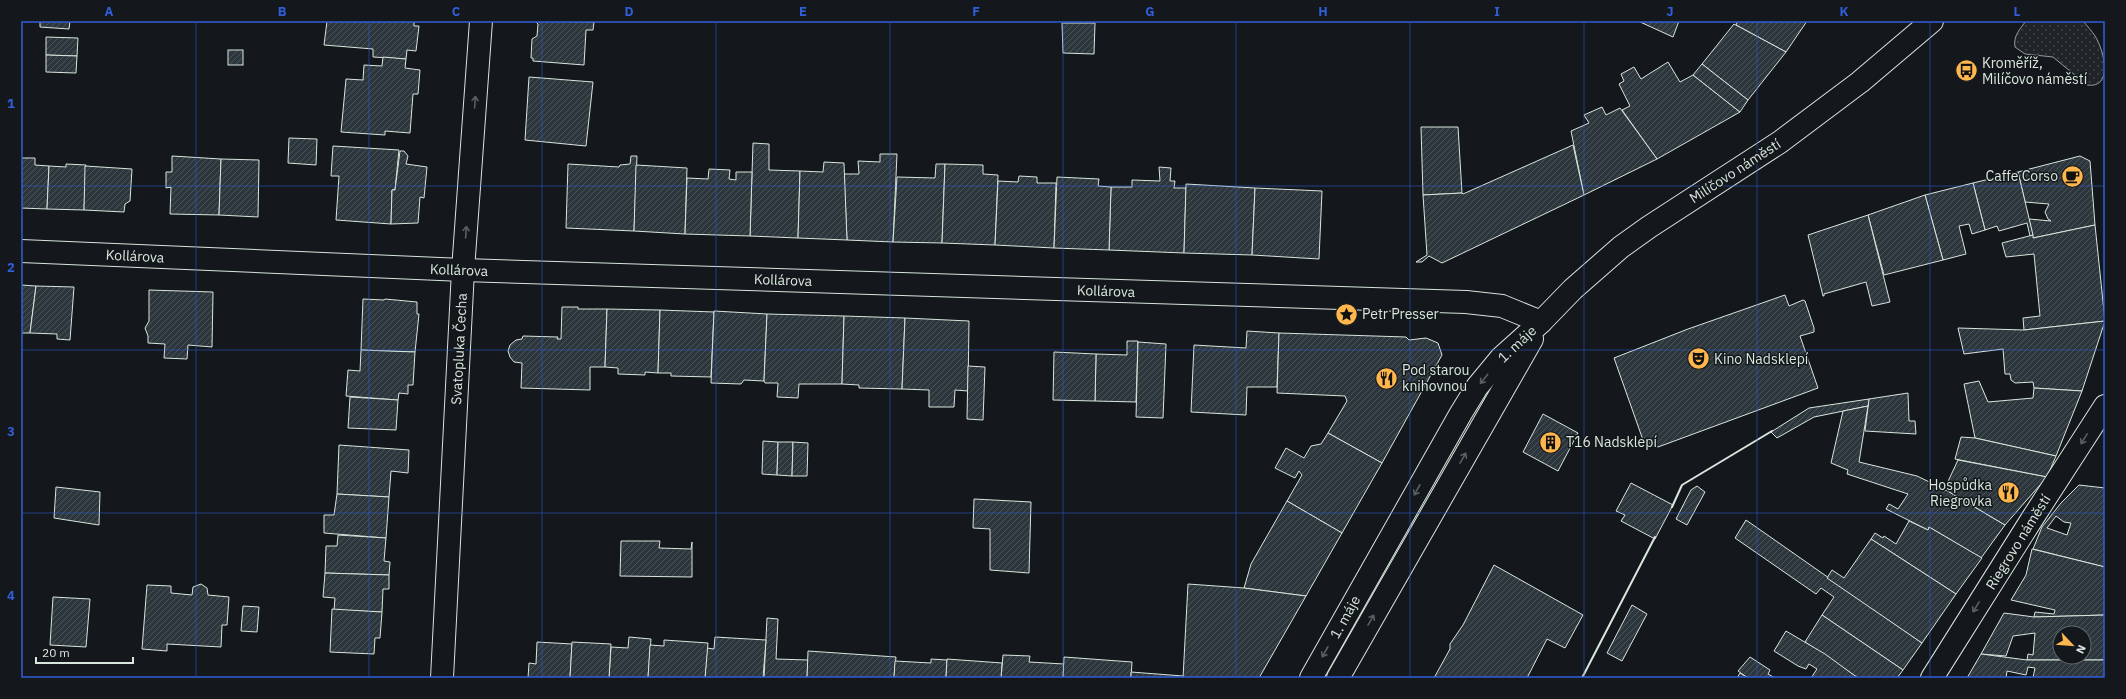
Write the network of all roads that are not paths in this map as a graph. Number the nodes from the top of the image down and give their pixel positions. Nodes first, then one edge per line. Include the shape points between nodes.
1 (481, 21) edge
2 (1932, 21) edge
3 (21, 251) edge
4 (463, 270) junction
5 (1541, 322) junction
6 (2105, 406) edge
7 (442, 678) edge
8 (1311, 678) edge
9 (1338, 678) edge
10 (1932, 678) edge

4 -> 1 street, Svatopluka Čecha
2 - 5 street, Milíčovo náměstí via 1860,82 1780,142 1621,247 1573,289
3 - 4 street, Kollárova
4 - 5 street, Kollárova via 1466,302 1502,306
4 - 7 street, Svatopluka Čecha
5 -> 8 street, 1. máje via 1501,358 1477,387
9 -> 5 street, 1. máje
6 -> 10 street, Riegrovo náměstí

